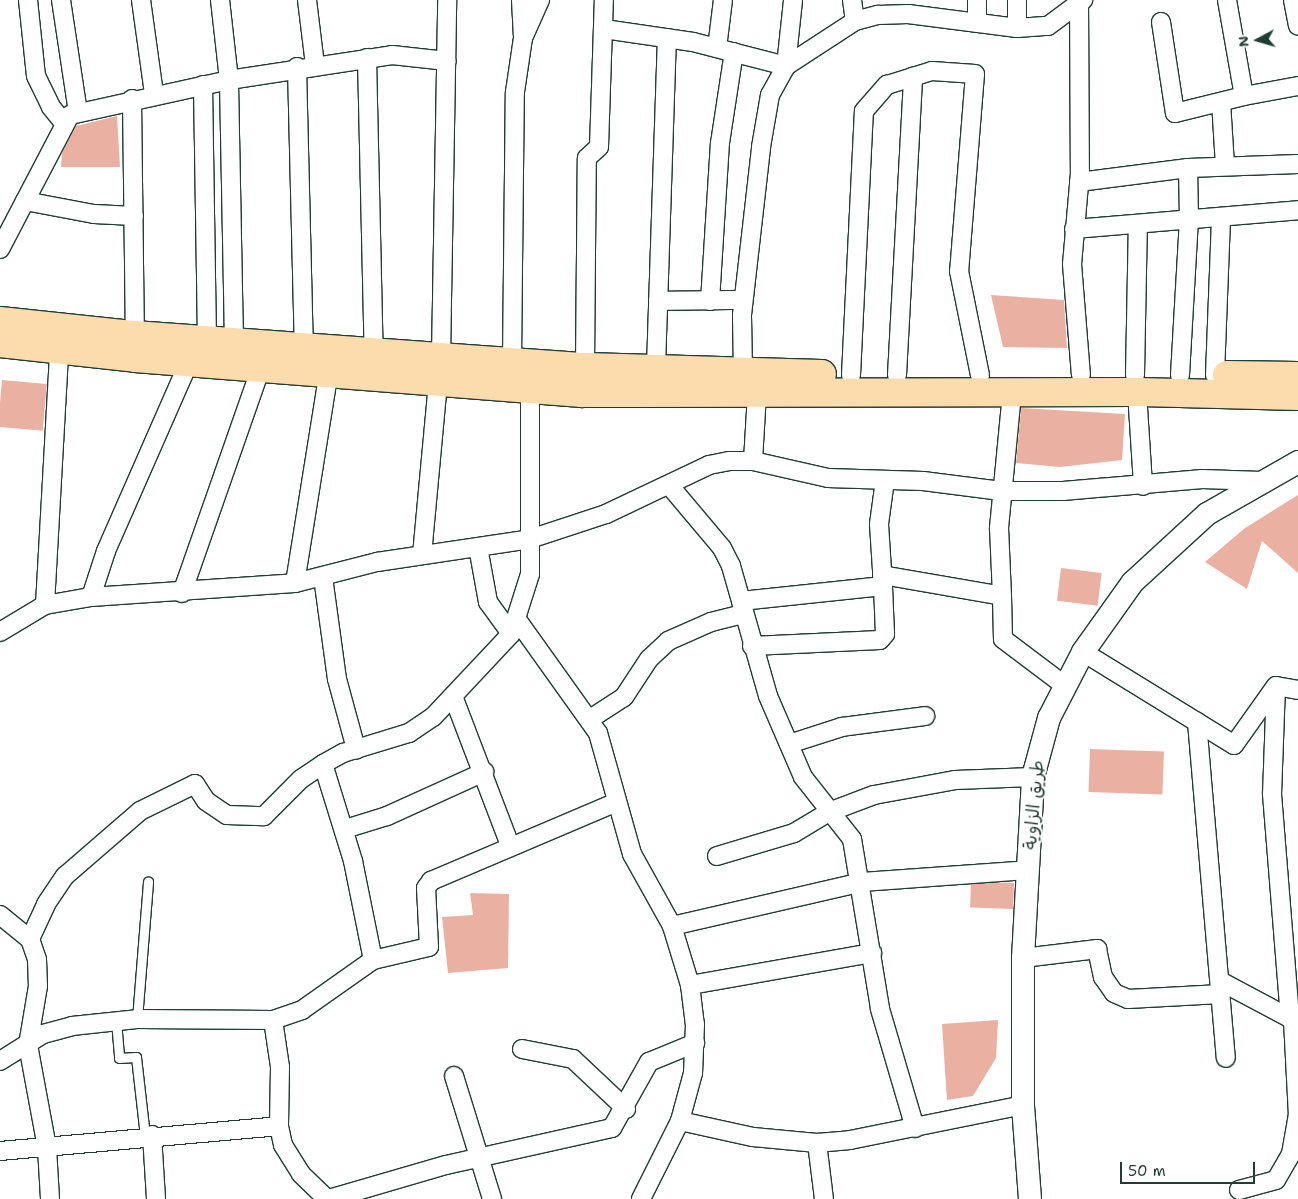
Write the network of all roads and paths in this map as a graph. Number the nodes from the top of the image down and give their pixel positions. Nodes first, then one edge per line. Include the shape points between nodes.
1 (28, 0) edge
2 (61, 0) edge
3 (141, 0) edge
4 (220, 0) edge
5 (307, 0) edge
6 (447, 0) edge
7 (520, 0) edge
8 (540, 0) edge
9 (604, 0) edge
10 (723, 0) edge
11 (792, 0) edge
12 (852, 0) edge
13 (977, 0) edge
14 (1016, 0) edge
15 (1228, 0) edge
16 (1293, 0) edge
17 (1080, 1) edge
18 (855, 21) junction
19 (1161, 22) dead end
20 (977, 23) junction
21 (1298, 26) edge
22 (1017, 28) junction
23 (604, 29) junction
24 (523, 38) junction
25 (667, 38) junction
26 (717, 48) junction
27 (734, 52) junction
28 (367, 58) junction
29 (448, 61) junction
30 (315, 65) junction
31 (786, 66) junction
32 (298, 67) junction
33 (912, 76) junction
34 (229, 80) junction
35 (202, 85) junction
36 (1298, 86) edge
37 (154, 94) junction
38 (1244, 96) junction
39 (132, 99) junction
40 (1221, 102) junction
41 (78, 112) junction
42 (63, 122) junction
43 (1298, 164) edge
44 (1225, 166) junction
45 (1188, 168) junction
46 (1079, 182) junction
47 (25, 201) junction
48 (1298, 210) edge
49 (134, 216) junction
50 (1221, 217) junction
51 (1189, 219) junction
52 (7, 221) edge
53 (1138, 224) junction
54 (1074, 229) junction
55 (0, 249) edge
56 (744, 300) junction
57 (658, 301) junction
58 (710, 301) junction
59 (0, 321) edge
60 (207, 340) junction
61 (234, 342) junction
62 (0, 343) edge
63 (135, 347) junction
64 (304, 347) junction
65 (59, 351) junction
66 (330, 361) junction
67 (189, 362) junction
68 (512, 362) junction
69 (374, 364) junction
70 (584, 367) junction
71 (656, 367) junction
72 (261, 368) junction
73 (439, 369) junction
74 (897, 375) junction
75 (980, 375) junction
76 (1081, 375) junction
77 (1180, 375) junction
78 (1215, 375) junction
79 (1298, 376) edge
80 (835, 380) junction
81 (750, 383) junction
82 (1136, 383) junction
83 (530, 390) junction
84 (1012, 392) junction
85 (1298, 396) edge
86 (753, 461) junction
87 (1298, 462) edge
88 (885, 480) junction
89 (1262, 481) junction
90 (669, 485) junction
91 (1143, 486) junction
92 (1001, 491) junction
93 (530, 539) junction
94 (478, 547) junction
95 (422, 554) junction
96 (324, 577) junction
97 (882, 581) junction
98 (295, 583) junction
99 (182, 593) junction
100 (1002, 596) junction
101 (91, 597) junction
102 (44, 606) junction
103 (743, 608) junction
104 (515, 627) junction
105 (0, 632) edge
106 (752, 646) junction
107 (1082, 652) junction
108 (1064, 685) junction
109 (1276, 686) junction
110 (1298, 690) edge
111 (454, 696) junction
112 (925, 716) dead end
113 (590, 718) junction
114 (1197, 722) junction
115 (790, 744) junction
116 (356, 749) junction
117 (323, 764) junction
118 (484, 772) junction
119 (1033, 777) junction
120 (615, 802) junction
121 (829, 812) junction
122 (345, 829) junction
123 (510, 845) junction
124 (717, 856) dead end
125 (1028, 870) junction
126 (148, 881) dead end
127 (862, 882) junction
128 (0, 915) edge
129 (672, 926) junction
130 (30, 939) junction
131 (872, 952) junction
132 (1023, 958) junction
133 (373, 960) junction
134 (690, 985) junction
135 (1221, 988) junction
136 (137, 1020) junction
137 (273, 1020) junction
138 (1294, 1020) edge
139 (116, 1021) junction
140 (695, 1043) junction
141 (28, 1045) junction
142 (522, 1049) dead end
143 (1226, 1058) dead end
144 (0, 1061) edge
145 (454, 1076) dead end
146 (1022, 1105) junction
147 (626, 1109) junction
148 (680, 1120) junction
149 (279, 1126) junction
150 (915, 1128) junction
151 (148, 1135) junction
152 (817, 1143) junction
153 (47, 1148) junction
154 (0, 1151) edge
155 (482, 1157) junction
156 (1239, 1190) dead end
157 (50, 1199) edge
158 (156, 1199) edge
159 (328, 1199) edge
160 (492, 1199) edge
161 (641, 1199) edge
162 (824, 1199) edge
163 (1030, 1199) edge

1 - 42 street via 36,76 50,107
2 - 41 street
3 - 37 street
4 - 34 street
5 - 30 street
6 - 29 street
7 - 24 street
8 - 24 street
9 - 23 street
10 - 26 street
11 - 31 street
12 - 18 street
13 - 20 street
14 - 22 street
15 - 38 street
16 - 21 street
17 - 22 street via 1048,26
17 - 46 street
18 - 20 street via 899,14
18 - 31 street
19 - 40 street via 1175,113
20 - 22 street
23 - 25 street
23 - 70 street via 599,147 587,158
24 - 68 street via 515,92
25 - 26 street
25 - 57 street
26 - 27 street
27 - 31 street
27 - 58 street via 720,143
28 - 29 street via 412,55
28 - 30 street
28 - 69 street
29 - 73 street
30 - 32 street
31 - 56 street via 770,95
32 - 34 street
32 - 64 street
33 - 74 street
33 - 75 street via 932,71 975,74 959,271
33 - 80 street via 886,85 864,111
34 - 35 street
34 - 61 street
35 - 37 street
35 - 60 street
36 - 38 street
37 - 39 street
38 - 40 street
39 - 41 street
39 - 49 street
40 - 44 street
41 - 42 street
42 - 47 street
43 - 44 street
44 - 45 street
45 - 46 street
45 - 51 street
46 - 54 street
47 - 49 street via 94,214
47 - 52 street
48 - 50 street
49 - 63 street
50 - 51 street
50 - 78 street
51 - 53 street
51 - 77 street
52 - 55 street
53 - 54 street
53 - 82 street
54 - 76 street via 1073,289
56 - 58 street
56 - 81 street
57 - 58 street
57 - 71 street
59 - 63 main road
60 - 61 main road
60 - 63 main road
61 - 64 main road
62 - 65 main road
63 - 65 main road
63 - 67 main road
64 - 66 main road
65 - 102 street
66 - 69 main road
66 - 72 main road
66 - 98 street
67 - 72 main road
67 - 101 street via 106,551
68 - 70 main road
68 - 73 main road
69 - 73 main road
70 - 71 main road
71 - 81 main road
72 - 99 street
73 - 83 main road
73 - 95 street
74 - 75 main road
74 - 80 main road
75 - 76 main road
76 - 82 main road
77 - 78 main road
77 - 82 main road
78 - 79 main road
80 - 81 main road
80 - 84 main road
81 - 83 main road
81 - 86 street
82 - 84 main road
82 - 85 main road
82 - 91 street
83 - 93 street
84 - 92 street
86 - 88 street via 828,478
86 - 90 street via 709,465
87 - 89 street, طريق الزاوية
88 - 92 street
88 - 97 street via 879,524
89 - 91 street via 1202,479
89 - 107 street, طريق الزاوية via 1207,514 1133,582
90 - 93 street via 606,514
90 - 103 street via 722,548
91 - 92 street
92 - 100 street
93 - 94 street
93 - 104 street via 530,574
94 - 95 street
94 - 104 street via 488,602
95 - 96 street
96 - 98 street
96 - 116 street via 337,679
97 - 100 street
97 - 103 street
97 - 106 street via 885,634 880,640
98 - 99 street
99 - 101 street
100 - 108 street via 1003,639
101 - 102 street
102 - 105 street
103 - 106 street
103 - 113 street via 668,641 649,659 624,697
104 - 111 street
104 - 113 street
106 - 115 street
107 - 108 street, طريق الزاوية
107 - 114 street
108 - 119 street, طريق الزاوية via 1049,718
109 - 110 street
109 - 114 street via 1234,745
109 - 138 street via 1272,794
111 - 116 street via 409,733
111 - 118 street
112 - 115 street via 842,727
113 - 120 street via 598,733
114 - 135 street
115 - 121 street via 803,777
116 - 117 street
117 - 122 street
117 - 130 street via 301,779 264,816 227,815 206,802 196,784 140,811 66,876 46,904
118 - 122 street via 387,816
118 - 123 street
119 - 121 street via 988,777 908,787 874,794
119 - 125 street, طريق الزاوية
120 - 123 street
120 - 129 street via 632,854
121 - 124 street via 794,832
121 - 127 street via 852,839
122 - 133 street
123 - 133 street via 427,884 430,943 427,949
125 - 127 street
125 - 132 street, طريق الزاوية
126 - 136 lane
127 - 129 street
127 - 131 street
128 - 130 street
129 - 134 street
130 - 141 street via 37,959 38,986
131 - 134 street
131 - 150 street via 880,1009
132 - 135 street via 1098,949 1102,977 1114,993 1128,999
132 - 146 street, طريق الزاوية
133 - 137 street via 302,1010
134 - 140 street
135 - 138 street
135 - 143 street
136 - 137 street
136 - 139 street
137 - 149 street via 280,1067
138 - 156 street via 1298,1116 1291,1154 1276,1180
139 - 141 street via 54,1030
139 - 151 lane via 119,1058 136,1057
140 - 147 street via 649,1062
140 - 148 street via 693,1073
141 - 144 street
141 - 153 street
142 - 147 street via 573,1059
145 - 155 street
146 - 150 street
146 - 163 street, طريق الزاوية
147 - 155 street via 619,1122 603,1132
148 - 152 street via 753,1138
148 - 161 street
149 - 151 street
149 - 159 street via 291,1161
150 - 152 street
151 - 153 street
151 - 158 street
152 - 162 street
153 - 154 street
153 - 157 street
155 - 159 street
155 - 160 street

